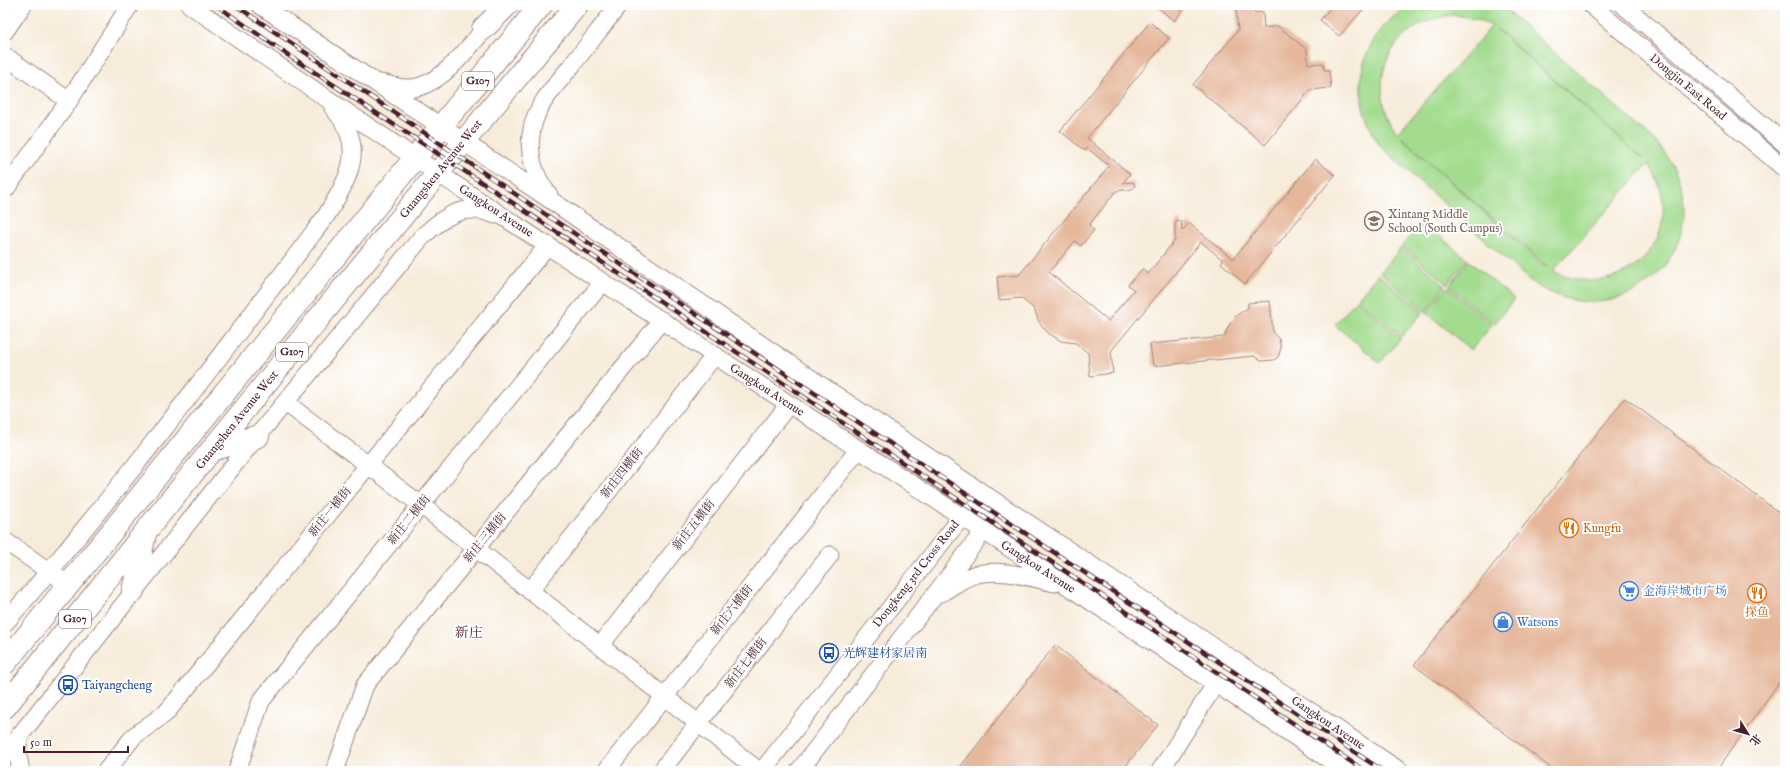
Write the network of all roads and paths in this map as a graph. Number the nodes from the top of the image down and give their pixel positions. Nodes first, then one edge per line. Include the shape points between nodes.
1 (23, 5) edge
2 (130, 5) edge
3 (190, 5) edge
4 (260, 5) edge
5 (503, 5) edge
6 (507, 5) edge
7 (541, 5) edge
8 (577, 5) edge
9 (619, 5) edge
10 (1591, 5) edge
11 (1623, 5) edge
12 (483, 29) junction
13 (5, 31) edge
14 (5, 56) edge
15 (368, 79) junction
16 (322, 96) junction
17 (69, 101) junction
18 (440, 127) junction
19 (463, 142) junction
20 (1785, 144) edge
21 (415, 158) junction
22 (1785, 169) edge
23 (438, 172) junction
24 (5, 190) edge
25 (555, 203) junction
26 (514, 223) junction
27 (548, 245) junction
28 (603, 282) junction
29 (662, 320) junction
30 (715, 355) junction
31 (286, 402) junction
32 (789, 404) junction
33 (258, 436) junction
34 (212, 450) junction
35 (858, 450) junction
36 (368, 465) junction
37 (989, 498) junction
38 (421, 505) junction
39 (961, 518) junction
40 (145, 531) junction
41 (983, 532) junction
42 (5, 541) edge
43 (476, 549) junction
44 (830, 556) dead end
45 (50, 571) junction
46 (69, 585) junction
47 (1066, 585) junction
48 (134, 591) junction
49 (530, 591) junction
50 (930, 601) junction
51 (5, 624) edge
52 (600, 646) junction
53 (5, 663) edge
54 (1216, 683) junction
55 (664, 697) junction
56 (5, 707) edge
57 (698, 723) junction
58 (20, 735) junction
59 (5, 754) edge
60 (21, 771) edge
61 (106, 771) edge
62 (237, 771) edge
63 (335, 771) edge
64 (606, 771) edge
65 (661, 771) edge
66 (761, 771) edge
67 (799, 771) edge
68 (1160, 771) edge
69 (1346, 771) edge
70 (1400, 771) edge

1 - 13 street
2 - 17 street
3 - 16 street, Gangkou Avenue
4 - 15 street, Gangkou Avenue
5 - 12 street
6 - 12 highway
7 - 18 highway, G107
8 - 19 highway, Guangshen Avenue West / G107
9 - 25 street via 554,88 538,111 532,129 530,149 534,169 540,184
10 - 22 street, Dongjin East Road
11 - 20 street, Dongjin East Road
12 - 15 street via 441,76 428,84 400,88
14 - 17 street
15 - 18 street, Gangkou Avenue
16 - 21 street, Gangkou Avenue
16 - 45 street via 341,118 350,135 354,152 341,192 326,216 216,363
17 - 24 street
18 - 19 street, Gangkou Avenue
18 - 21 highway, G107
19 - 23 highway, Guangshen Avenue West / G107
19 - 25 street, Gangkou Avenue
21 - 23 street, Gangkou Avenue
21 - 46 highway, G107
23 - 26 street, Gangkou Avenue
23 - 34 highway, Guangshen Avenue West / G107
25 - 37 street, Gangkou Avenue
26 - 27 street, Gangkou Avenue
26 - 31 street via 477,210 462,211 445,217 421,238
27 - 28 street, Gangkou Avenue
27 - 36 street, 新庄一横街
28 - 29 street, Gangkou Avenue
28 - 38 street, 新庄二横街
29 - 30 street, Gangkou Avenue
29 - 43 street, 新庄三横街
30 - 32 street, Gangkou Avenue
30 - 49 street, 新庄四横街
31 - 33 street
31 - 36 street
32 - 35 street, Gangkou Avenue
32 - 52 street, 新庄五横街
33 - 34 highway
33 - 48 street
34 - 40 highway, Guangshen Avenue West / G107
35 - 39 street, Gangkou Avenue
35 - 55 street, 新庄六横街
36 - 38 street
36 - 61 street, 新庄一横街 via 166,713 134,736
37 - 39 street, Dongkeng 3rd Cross Road
37 - 41 street
37 - 70 street, Gangkou Avenue
38 - 43 street
38 - 62 street, 新庄二横街 via 261,701
39 - 41 street, Gangkou Avenue
39 - 66 street, Dongkeng 3rd Cross Road
40 - 48 highway
40 - 56 highway, Guangshen Avenue West / G107
41 - 47 street, Gangkou Avenue
41 - 50 street
42 - 45 street
43 - 49 street
43 - 63 street, 新庄三横街 via 365,685
44 - 57 street, 新庄七横街
45 - 46 street
45 - 51 street
46 - 53 highway, G107
47 - 50 street via 1012,574 977,574 959,582
47 - 54 street, Gangkou Avenue
48 - 58 street
49 - 52 street
50 - 67 street
52 - 55 street
54 - 68 street
54 - 69 street, Gangkou Avenue
55 - 57 street
55 - 64 street, 新庄六横街
57 - 65 street, 新庄七横街
57 - 66 street
58 - 59 street
58 - 60 street via 17,751

